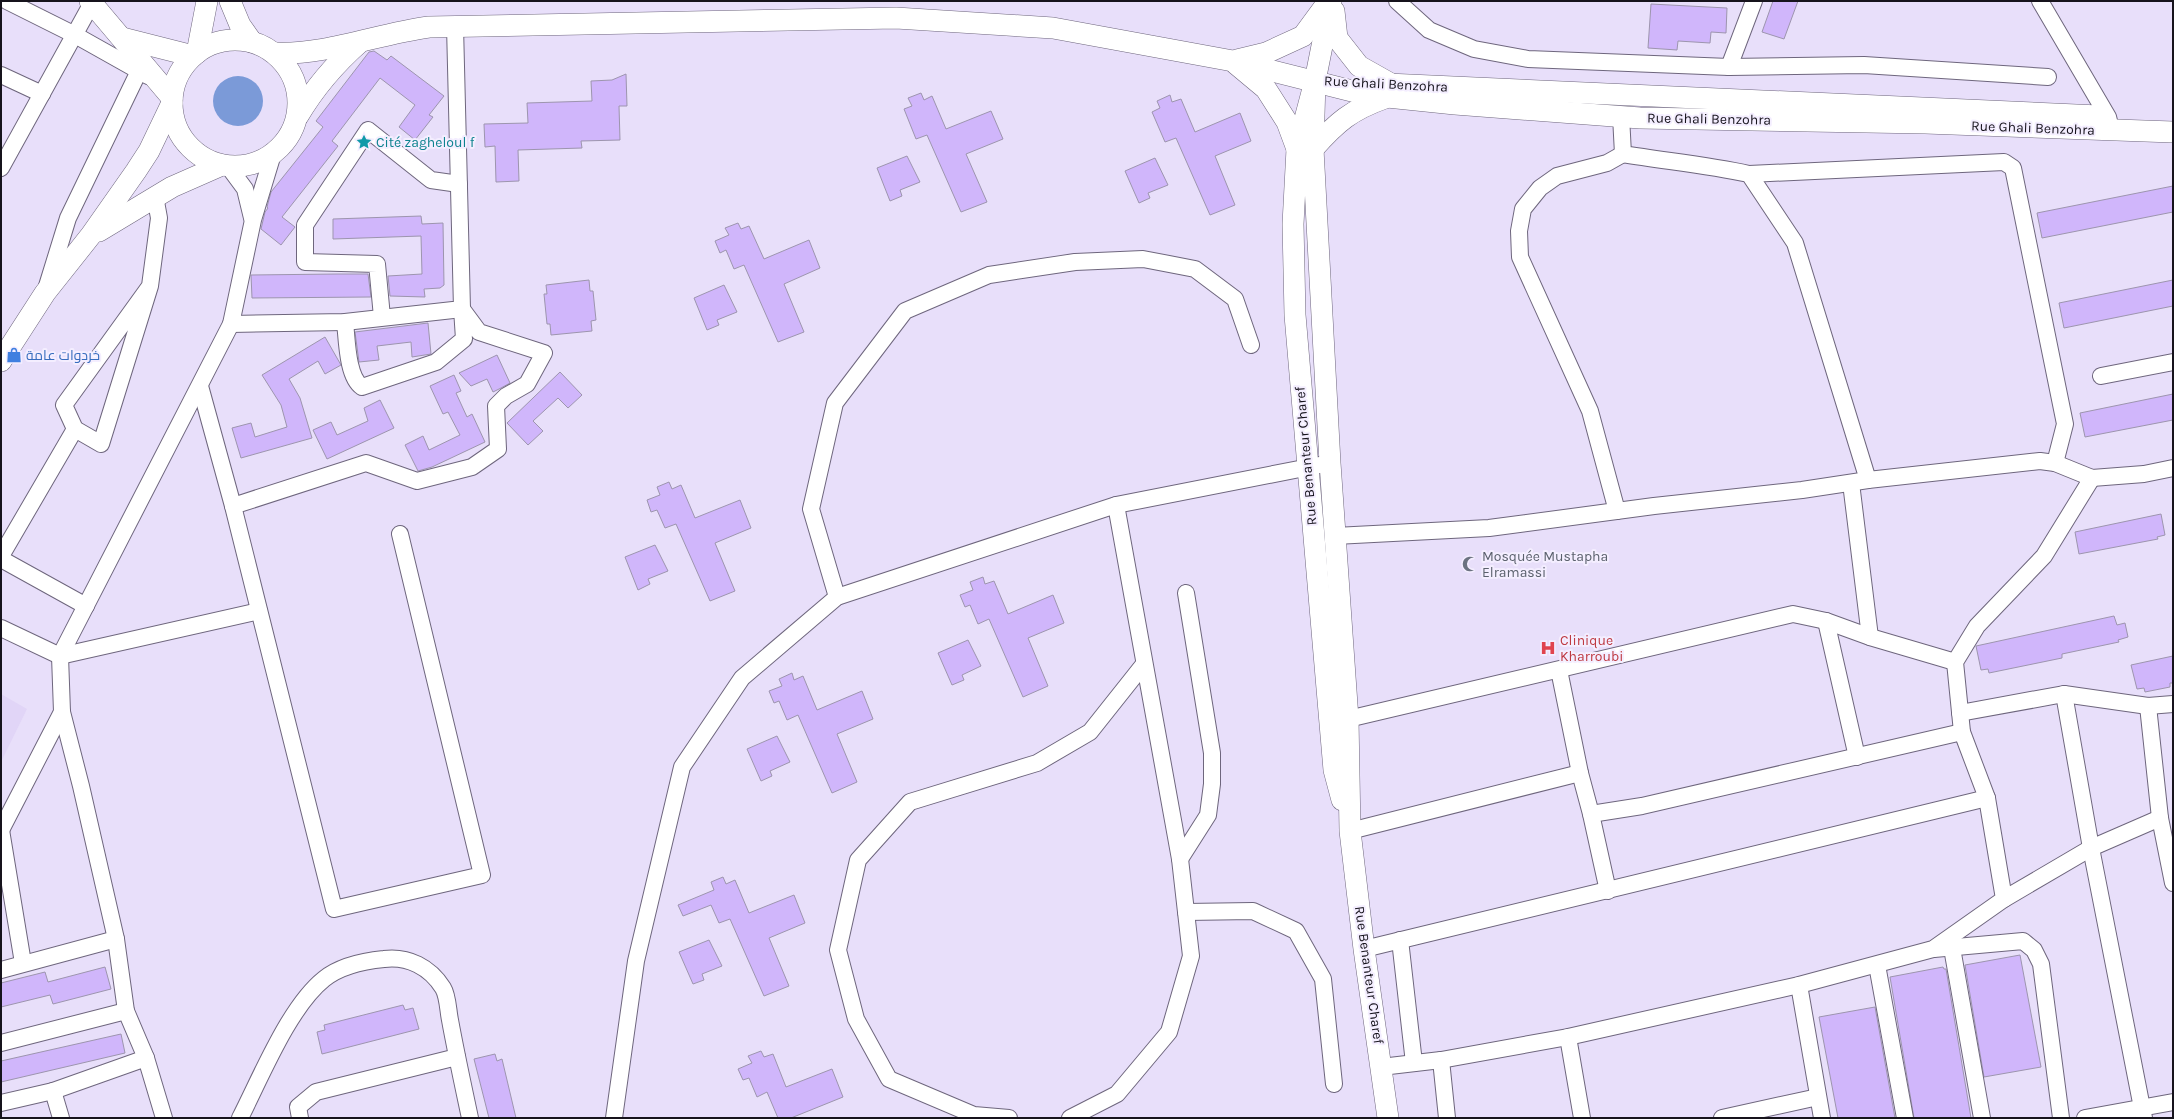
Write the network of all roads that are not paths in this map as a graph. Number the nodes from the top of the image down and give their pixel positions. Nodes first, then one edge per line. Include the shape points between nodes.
1 (7, 1) edge
2 (207, 1) edge
3 (230, 1) edge
4 (1331, 1) edge
5 (1397, 1) edge
6 (1754, 1) edge
7 (2040, 1) edge
8 (91, 2) edge
9 (455, 26) junction
10 (75, 35) junction
11 (122, 38) junction
12 (362, 40) junction
13 (252, 42) junction
14 (274, 53) junction
15 (195, 54) junction
16 (1233, 61) junction
17 (1729, 67) junction
18 (1, 75) edge
19 (148, 76) junction
20 (2048, 77) dead end
21 (1315, 80) junction
22 (1389, 91) junction
23 (42, 94) junction
24 (172, 100) junction
25 (298, 116) junction
26 (1621, 116) junction
27 (2173, 119) edge
28 (2110, 124) junction
29 (2173, 132) edge
30 (7, 143) edge
31 (1305, 149) junction
32 (273, 154) junction
33 (1623, 154) junction
34 (225, 166) junction
35 (1, 168) edge
36 (1749, 174) junction
37 (459, 184) junction
38 (155, 196) junction
39 (252, 220) junction
40 (91, 235) junction
41 (150, 286) junction
42 (45, 293) junction
43 (462, 309) junction
44 (382, 318) junction
45 (345, 322) junction
46 (231, 324) junction
47 (1251, 345) dead end
48 (1, 361) edge
49 (2173, 362) edge
50 (2101, 376) dead end
51 (200, 386) junction
52 (74, 429) junction
53 (1330, 463) junction
54 (2055, 464) junction
55 (1307, 467) junction
56 (2173, 468) edge
57 (2092, 478) junction
58 (1868, 480) junction
59 (1851, 483) junction
60 (1116, 505) junction
61 (233, 506) junction
62 (1618, 511) junction
63 (400, 534) dead end
64 (1335, 536) junction
65 (3, 563) edge
66 (1186, 593) dead end
67 (837, 597) junction
68 (86, 606) junction
69 (259, 611) junction
70 (1826, 621) junction
71 (1, 628) edge
72 (1870, 637) junction
73 (60, 656) junction
74 (1955, 662) junction
75 (1144, 664) junction
76 (1559, 670) junction
77 (2064, 694) junction
78 (2173, 704) edge
79 (2148, 706) junction
80 (62, 712) junction
81 (1960, 713) junction
82 (1348, 719) junction
83 (1962, 732) junction
84 (1857, 757) junction
85 (1580, 773) junction
86 (1987, 798) junction
87 (1591, 814) junction
88 (2160, 818) junction
89 (1, 830) edge
90 (1350, 831) junction
91 (2091, 848) junction
92 (1180, 859) junction
93 (2173, 883) edge
94 (1608, 891) junction
95 (2004, 900) junction
96 (1186, 912) junction
97 (116, 939) junction
98 (1400, 940) junction
99 (1952, 948) junction
100 (1364, 949) junction
101 (1933, 950) junction
102 (23, 963) junction
103 (1877, 965) junction
104 (1, 970) edge
105 (1799, 985) junction
106 (126, 1011) junction
107 (1568, 1037) junction
108 (1, 1043) edge
109 (457, 1057) junction
110 (146, 1058) junction
111 (1441, 1060) junction
112 (1414, 1063) junction
113 (1381, 1067) junction
114 (1334, 1084) dead end
115 (53, 1091) junction
116 (1818, 1097) junction
117 (2173, 1102) edge
118 (1, 1103) edge
119 (2143, 1113) edge
120 (61, 1118) edge
121 (164, 1118) edge
122 (240, 1118) edge
123 (300, 1118) edge
124 (470, 1118) edge
125 (614, 1118) edge
126 (1009, 1118) edge
127 (1070, 1118) edge
128 (1388, 1118) edge
129 (1447, 1118) edge
130 (1582, 1118) edge
131 (1722, 1118) edge
132 (1822, 1118) edge
133 (1906, 1118) edge
134 (1982, 1118) edge
135 (2061, 1118) edge
136 (2085, 1118) edge

1 - 10 street
2 - 15 main road
3 - 13 main road via 240,25
4 - 16 main road via 1303,36 1266,53
4 - 21 main road, Rue Benanteur Charef
4 - 22 main road via 1337,38 1359,66
5 - 17 street via 1429,30 1474,49 1500,55 1528,59
6 - 17 street
7 - 28 street
8 - 10 street
8 - 11 main road
9 - 12 main road, Rue Ghali Benzohra via 405,30
9 - 16 main road, Rue Ghali Benzohra via 896,18 1053,28
9 - 37 street
10 - 19 street
10 - 23 street
11 - 15 main road
11 - 19 main road
12 - 14 main road, Rue Ghali Benzohra via 310,52
12 - 25 main road via 323,78
13 - 14 main road
13 - 15 main road via 223,41 209,45
14 - 25 main road via 292,75 297,88
15 - 24 main road via 178,75
16 - 21 main road, Rue Ghali Benzohra
16 - 31 main road via 1266,89
17 - 20 street via 1864,65
18 - 23 street
19 - 24 main road
19 - 42 street via 68,218
21 - 22 main road, Rue Ghali Benzohra via 1368,95
21 - 31 main road, Rue Benanteur Charef
22 - 26 main road, Rue Ghali Benzohra
22 - 28 main road, Rue Ghali Benzohra
22 - 31 main road via 1361,106
23 - 30 street
24 - 34 main road via 178,130 192,149 206,159
24 - 40 main road via 149,151
25 - 32 main road via 293,131
26 - 28 main road, Rue Ghali Benzohra via 1925,123
26 - 33 street
27 - 28 main road, Rue Ghali Benzohra
28 - 29 main road, Rue Ghali Benzohra
30 - 35 street
31 - 53 main road, Rue Benanteur Charef
31 - 55 main road, Rue Benanteur Charef via 1293,224 1295,315
32 - 34 main road via 252,165
32 - 39 street
33 - 36 street via 1705,164
33 - 62 street via 1607,163 1557,176 1540,188 1522,209 1519,231 1520,257 1590,411
34 - 38 main road
34 - 39 street via 244,189
36 - 54 street via 2004,162 2009,164 2013,168 2065,424
36 - 58 street via 1795,243
37 - 43 street
37 - 44 street via 431,180 368,130 305,225 305,262 377,264
38 - 40 main road
38 - 41 street via 159,218
39 - 46 street
40 - 42 main road
41 - 52 street via 64,405
41 - 52 street via 101,444
42 - 48 main road
43 - 44 street
43 - 45 street via 464,339 436,362 362,387 356,383 350,364
43 - 61 street via 479,332 544,354 527,384 506,396 496,406 498,449 472,467 417,481 366,463
44 - 45 street
45 - 46 street
46 - 51 street
47 - 67 street via 1235,299 1195,269 1143,259 1075,262 989,275 906,311 835,403 811,509
49 - 50 street
51 - 61 street
51 - 68 street
52 - 65 street
53 - 55 street
53 - 64 main road, Rue Benanteur Charef
54 - 57 street
54 - 58 street via 2040,461
55 - 60 street
55 - 90 main road, Rue Benanteur Charef via 1334,770
56 - 57 street via 2144,474
57 - 74 street via 2044,556 1977,626
58 - 59 street
59 - 62 street
59 - 72 street
60 - 67 street
60 - 75 street
61 - 69 street
62 - 64 street via 1489,528
63 - 69 street via 482,875 334,909
64 - 82 main road, Rue Benanteur Charef
65 - 68 street
66 - 92 street via 1212,754 1212,784 1208,815
67 - 125 street via 742,678 682,767 636,962
68 - 73 street
69 - 73 street
70 - 72 street
70 - 76 street via 1793,614
70 - 84 street
71 - 73 street
72 - 74 street
73 - 80 street
74 - 81 street
75 - 92 street
75 - 126 street via 1090,732 1037,764 910,802 858,860 838,950 856,1019 889,1079 974,1115
76 - 82 street
76 - 85 street
77 - 79 street
77 - 81 street
77 - 91 street
78 - 79 street
79 - 88 street
80 - 89 street
80 - 97 street
81 - 83 street
82 - 90 main road, Rue Benanteur Charef
83 - 84 street
83 - 86 street
84 - 87 street via 1642,806
85 - 87 street
85 - 90 street
86 - 94 street
86 - 95 street
87 - 94 street
88 - 91 street
88 - 93 street
89 - 102 street
90 - 100 main road, Rue Benanteur Charef
91 - 95 street
91 - 119 street
92 - 96 street
94 - 98 street
95 - 101 street
96 - 114 street via 1253,911 1296,931 1322,979
96 - 127 street via 1191,956 1169,1032 1117,1094
97 - 102 street
97 - 106 street
98 - 100 street
98 - 112 street
99 - 101 street
99 - 134 street
99 - 135 street via 2023,941 2034,950 2041,964
100 - 113 main road, Rue Benanteur Charef
101 - 103 street
102 - 104 street
103 - 105 street
103 - 133 street
105 - 107 street
105 - 116 street
106 - 108 street
106 - 110 street
107 - 111 street
107 - 130 street
109 - 122 street via 444,989 430,971 412,961 391,958 365,961 325,978 309,993 286,1030
109 - 123 street via 316,1092 298,1107
109 - 124 street
110 - 115 street
110 - 121 street
111 - 112 street
111 - 129 street
112 - 113 street
113 - 128 main road, Rue Benanteur Charef
115 - 118 street
115 - 120 street
116 - 131 street
116 - 132 street
117 - 119 street
119 - 136 street

